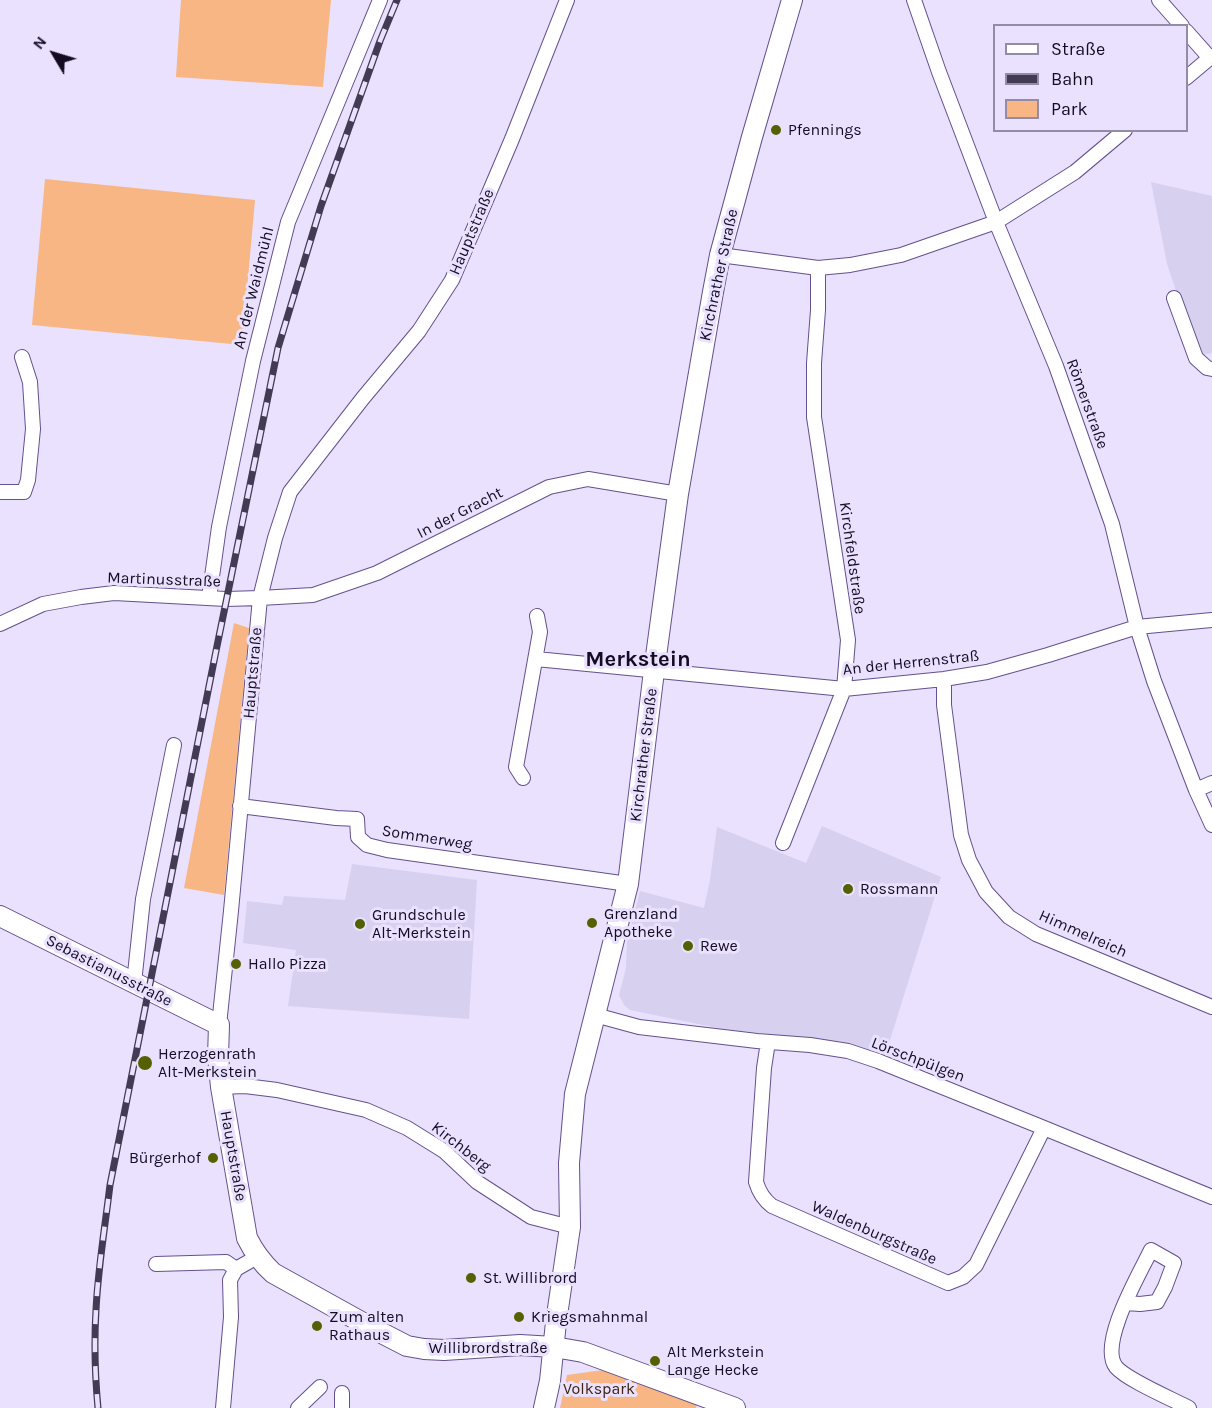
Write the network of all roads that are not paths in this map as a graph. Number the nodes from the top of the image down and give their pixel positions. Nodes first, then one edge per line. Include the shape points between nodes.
1 (380, 0) edge
2 (567, 0) edge
3 (792, 0) edge
4 (914, 0) edge
5 (1160, 0) edge
6 (1180, 24) edge
7 (1188, 33) edge
8 (1211, 56) edge
9 (1188, 76) edge
10 (1123, 132) edge
11 (996, 222) junction
12 (720, 255) junction
13 (818, 268) junction
14 (1174, 298) dead end
15 (22, 357) dead end
16 (1212, 369) edge
17 (0, 492) edge
18 (678, 494) junction
19 (209, 598) junction
20 (260, 598) junction
21 (537, 616) dead end
22 (1212, 620) edge
23 (0, 624) edge
24 (1137, 627) junction
25 (536, 659) junction
26 (654, 671) junction
27 (944, 679) junction
28 (844, 689) junction
29 (174, 745) dead end
30 (523, 778) dead end
31 (1212, 783) edge
32 (1196, 790) junction
33 (240, 806) junction
34 (1212, 825) edge
35 (783, 843) dead end
36 (628, 884) junction
37 (0, 916) edge
38 (134, 983) junction
39 (1212, 1007) edge
40 (595, 1015) junction
41 (219, 1025) junction
42 (768, 1042) junction
43 (221, 1087) junction
44 (1044, 1128) junction
45 (1212, 1197) edge
46 (570, 1227) junction
47 (257, 1257) junction
48 (156, 1264) dead end
49 (236, 1269) junction
50 (1126, 1303) dead end
51 (554, 1347) junction
52 (320, 1387) dead end
53 (342, 1393) dead end
54 (702, 1402) edge
55 (223, 1408) edge
56 (298, 1408) edge
57 (342, 1408) edge
58 (544, 1408) edge
59 (735, 1408) edge
60 (1190, 1408) edge

1 - 19 street, An der Waidmühl via 288,222 253,361 219,527
2 - 20 street, Hauptstraße via 452,280 419,331 290,492
3 - 12 main road, Kirchrather Straße
4 - 11 street, Römerstraße
5 - 6 street
7 - 8 street
8 - 9 street
10 - 11 street via 1076,172
11 - 13 street via 901,255
11 - 24 street, Römerstraße via 1056,366 1112,524
12 - 13 street
12 - 18 main road, Kirchrather Straße
13 - 28 street, Kirchfeldstraße via 814,417 848,640
14 - 16 street via 1196,358
15 - 17 street via 30,382 33,429 28,480 24,492
18 - 20 street, In der Gracht via 588,479 549,487 377,573 313,595
18 - 26 main road, Kirchrather Straße
19 - 20 street, Martinusstraße
19 - 23 street, Martinusstraße via 114,593 81,597 43,604
20 - 33 street, Hauptstraße
21 - 25 street via 540,632
22 - 24 street, An der Herrenstraß
24 - 27 street, An der Herrenstraß via 997,669
24 - 32 street, Römerstraße
25 - 26 street, An der Herrenstraß
25 - 30 street via 516,767
26 - 28 street, An der Herrenstraß
26 - 36 main road, Kirchrather Straße
27 - 28 street, An der Herrenstraß
27 - 39 street, Himmelreich via 961,835 986,892 1009,917 1036,934
28 - 35 street, Kirchfeldstraße
29 - 38 street via 143,899
31 - 32 street
32 - 34 street, Römerstraße
33 - 36 street, Sommerweg via 357,819 358,837 367,845 387,850
33 - 41 street, Hauptstraße
36 - 40 main road, Kirchrather Straße
37 - 38 main road, Sebastianusstraße
38 - 41 main road, Sebastianusstraße
40 - 42 street, Lörschpülgen via 639,1027
40 - 46 main road, Kirchrather Straße via 575,1094 569,1163
41 - 43 main road, Hauptstraße
42 - 44 street, Lörschpülgen via 848,1051
42 - 44 street, Waldenburgstraße via 756,1182 765,1201 948,1283 963,1277 976,1265
43 - 46 street, Kirchberg via 277,1090 366,1110 407,1128 444,1151 477,1182 531,1217
43 - 47 main road, Hauptstraße via 247,1238
44 - 45 street, Lörschpülgen
46 - 51 main road, Kirchrather Straße
47 - 49 street
47 - 51 main road, Willibrordstraße via 273,1273 407,1346 444,1350
48 - 49 street via 226,1262
49 - 55 street via 230,1280 231,1317
50 - 60 street via 1111,1350 1115,1365 1126,1376
51 - 54 main road, Willibrordstraße via 590,1354
51 - 58 main road, Kirchrather Straße
52 - 56 street
53 - 57 street
54 - 59 main road, Willibrordstraße

